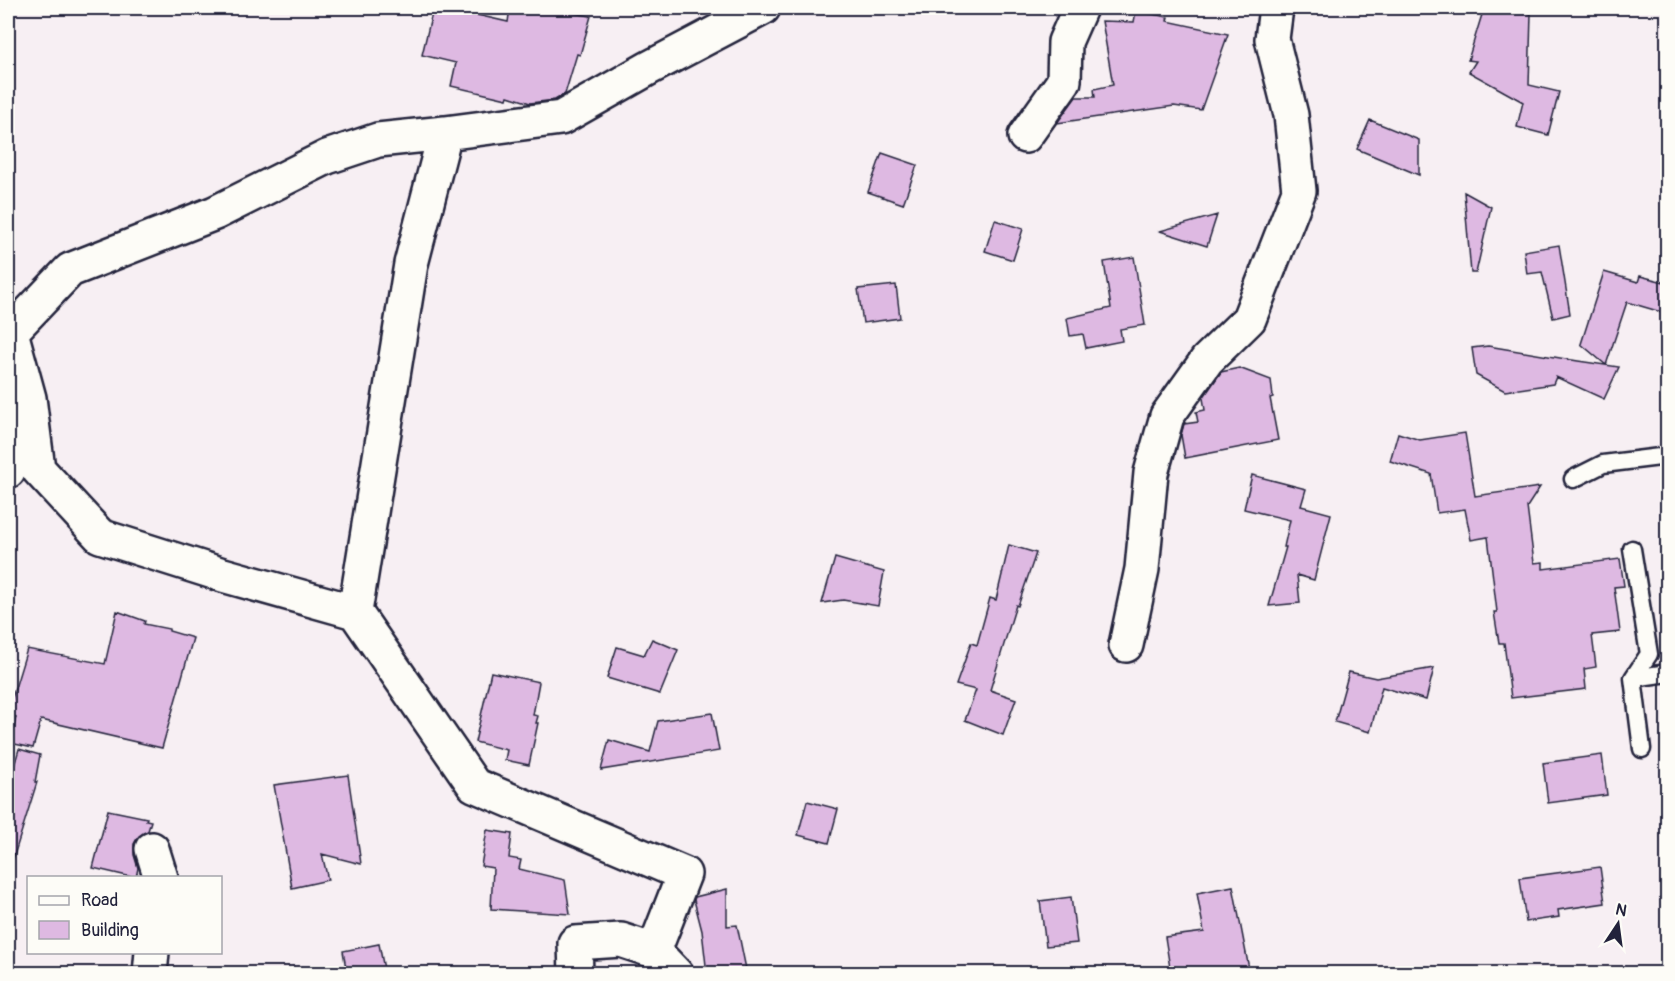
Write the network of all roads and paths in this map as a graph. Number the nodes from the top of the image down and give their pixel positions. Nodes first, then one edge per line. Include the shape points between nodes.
1 (763, 8) edge
2 (1080, 8) edge
3 (1276, 8) edge
4 (445, 133) junction
5 (1025, 136) dead end
6 (9, 331) edge
7 (29, 398) junction
8 (1668, 456) edge
9 (8, 471) edge
10 (1573, 479) dead end
11 (1632, 549) dead end
12 (355, 612) junction
13 (1126, 645) dead end
14 (1668, 673) edge
15 (1632, 678) junction
16 (1642, 749) dead end
17 (153, 954) edge
18 (665, 962) edge
19 (150, 974) edge
20 (576, 974) edge

1 - 4 street via 561,117
2 - 5 street via 1065,42 1064,81
3 - 13 street via 1272,39 1291,115 1299,191 1249,320 1207,360 1167,416 1151,473 1142,569
4 - 6 street via 378,140 327,157 216,213 70,270
4 - 12 street via 411,264
6 - 7 street
7 - 9 street
7 - 12 street via 38,469 100,536
8 - 10 lane via 1604,464
11 - 15 lane via 1650,654
12 - 18 street via 474,785 684,874
14 - 15 lane
15 - 16 lane
17 - 19 street
18 - 20 street via 621,940 575,943

